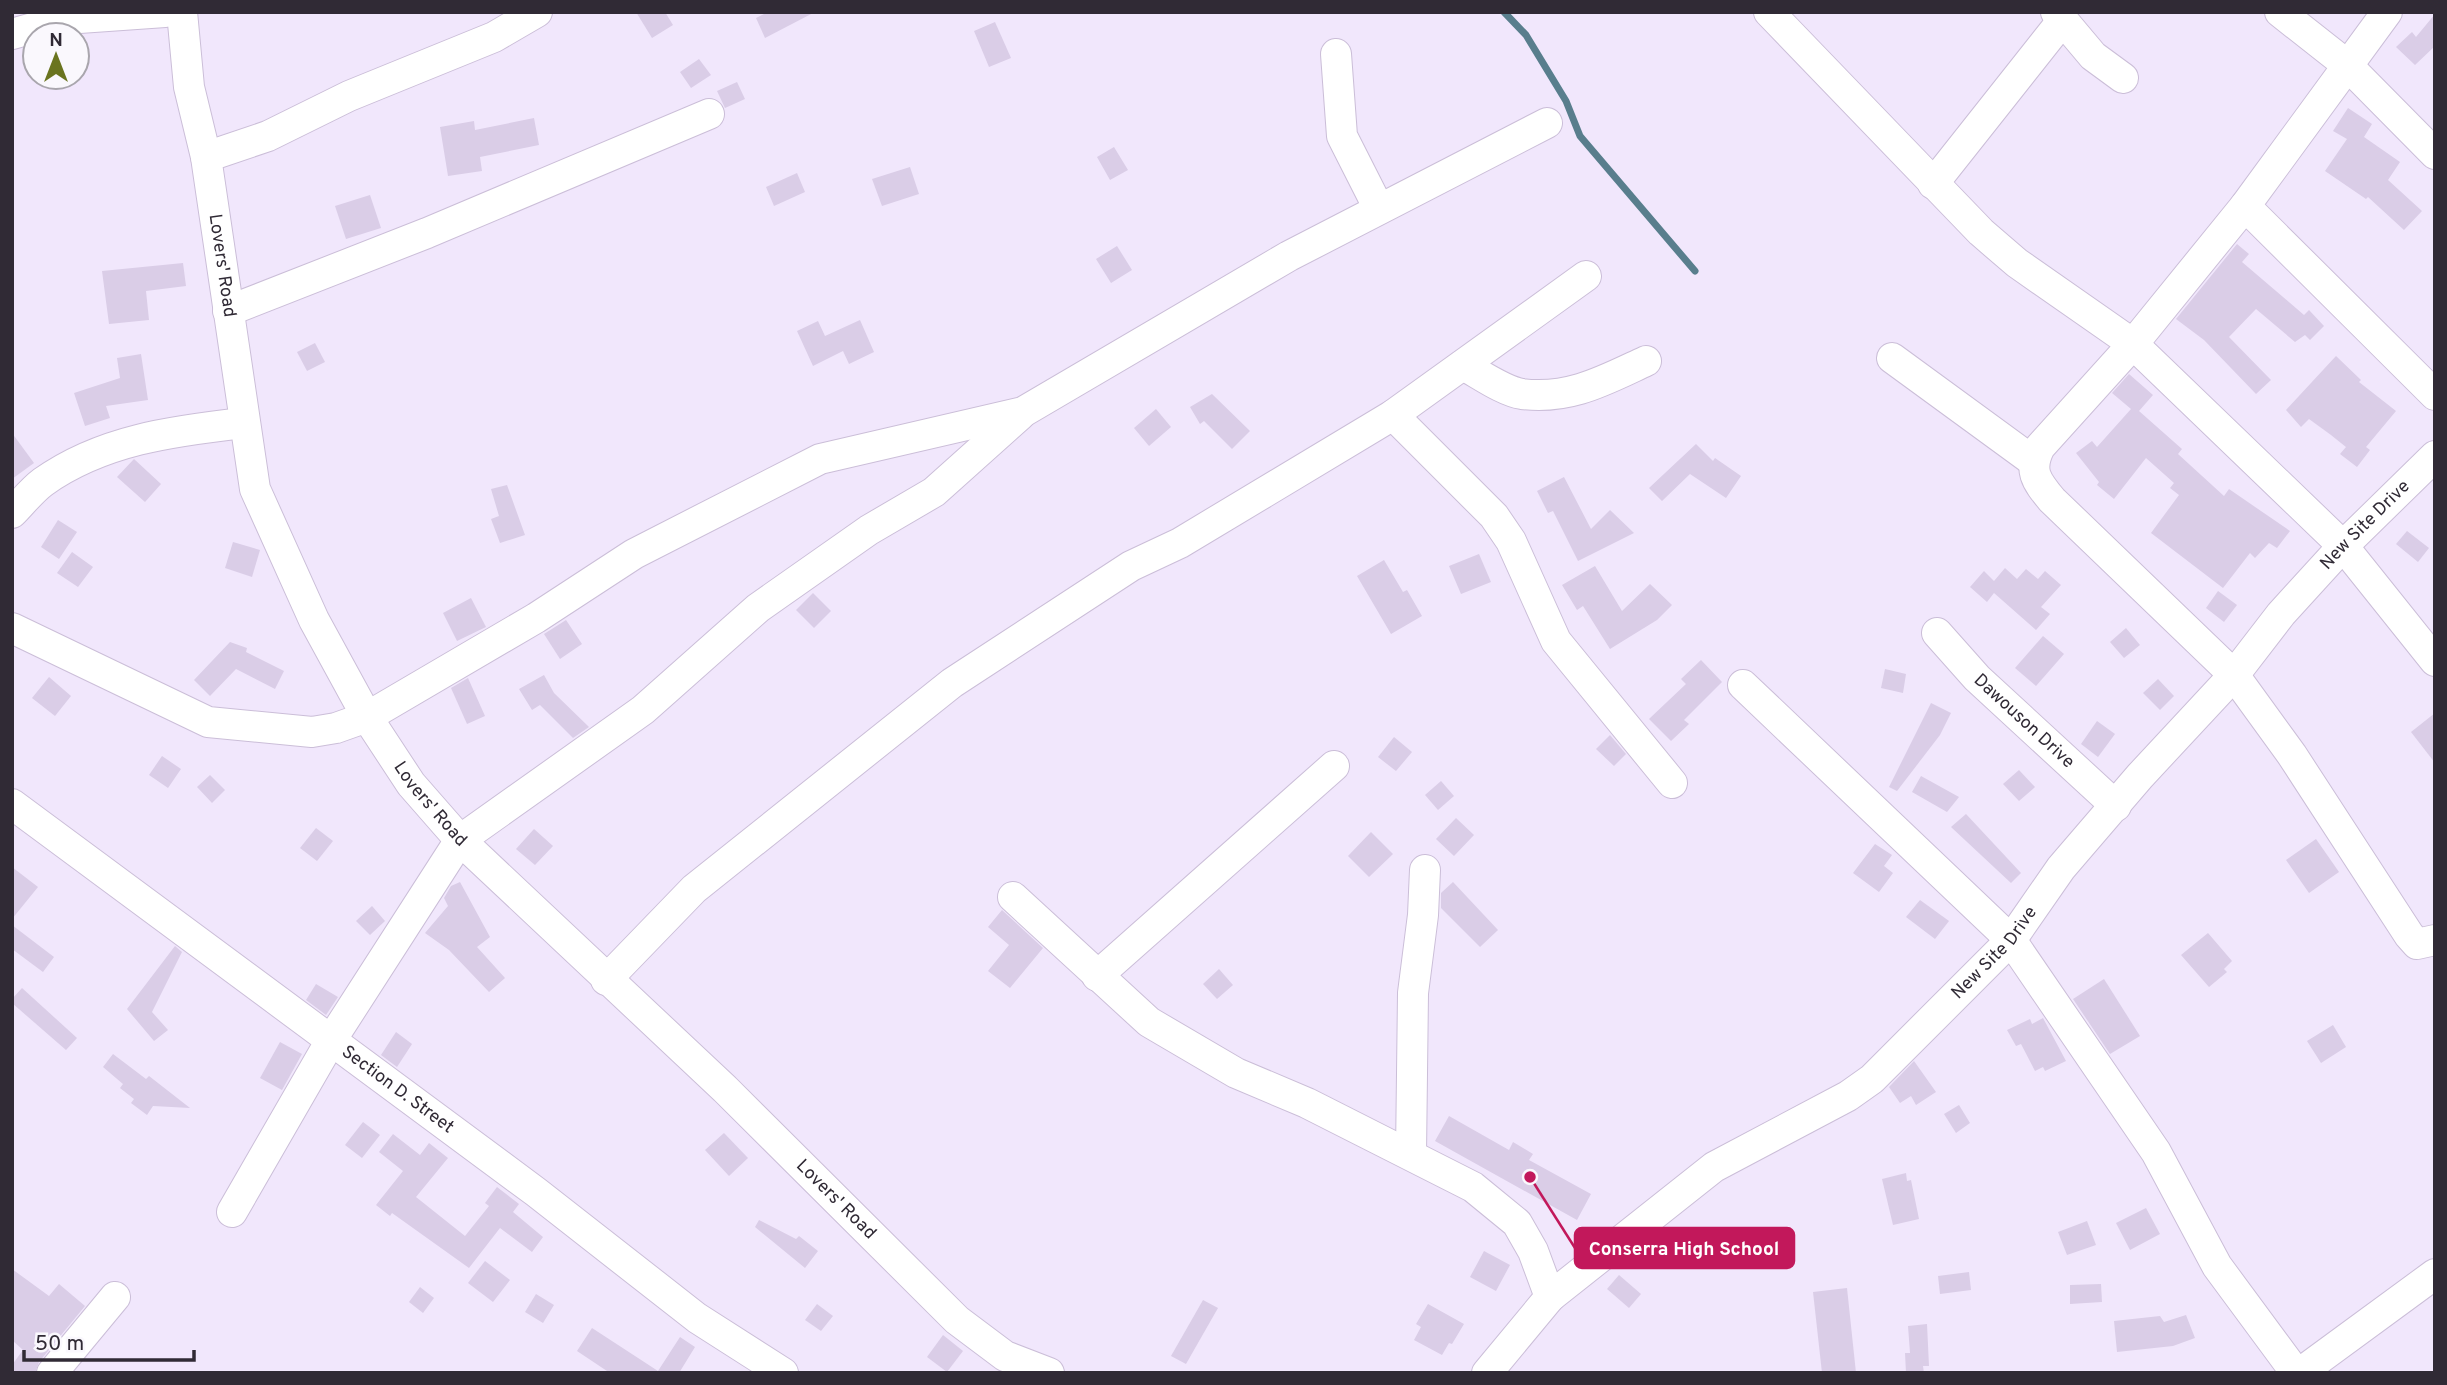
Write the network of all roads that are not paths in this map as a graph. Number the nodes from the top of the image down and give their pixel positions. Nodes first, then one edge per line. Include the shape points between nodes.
1 (165, 12) edge
2 (182, 12) edge
3 (537, 12) edge
4 (1769, 12) edge
5 (2280, 12) edge
6 (2387, 12) edge
7 (2059, 16) edge
8 (12, 34) edge
9 (1336, 54) dead end
10 (2346, 64) junction
11 (2123, 78) dead end
12 (709, 114) dead end
13 (1547, 123) dead end
14 (2435, 154) edge
15 (206, 158) junction
16 (1933, 184) junction
17 (2245, 206) junction
18 (1379, 209) junction
19 (1586, 276) dead end
20 (228, 311) junction
21 (2133, 344) junction
22 (1892, 358) dead end
23 (1646, 361) dead end
24 (1463, 365) junction
25 (2435, 395) edge
26 (1023, 412) junction
27 (1393, 415) junction
28 (243, 423) junction
29 (2435, 456) edge
30 (2032, 461) junction
31 (12, 513) edge
32 (2343, 546) junction
33 (12, 628) edge
34 (1937, 633) dead end
35 (2435, 661) edge
36 (2234, 675) junction
37 (1743, 685) dead end
38 (367, 717) junction
39 (1334, 766) dead end
40 (1672, 783) dead end
41 (12, 804) edge
42 (2116, 806) junction
43 (460, 839) junction
44 (1424, 870) dead end
45 (1013, 897) dead end
46 (2011, 940) junction
47 (2435, 940) edge
48 (1097, 976) junction
49 (606, 980) junction
50 (330, 1042) junction
51 (1411, 1154) junction
52 (232, 1212) dead end
53 (2435, 1274) edge
54 (115, 1297) dead end
55 (1550, 1297) junction
56 (52, 1373) edge
57 (783, 1373) edge
58 (1049, 1373) edge
59 (1487, 1373) edge
60 (2298, 1373) edge

1 - 8 street via 65,19
2 - 15 street, Lovers' Road via 189,87
3 - 15 street via 494,37 349,96 268,136
4 - 16 street
5 - 10 street
6 - 10 street
7 - 11 street via 2093,56
7 - 16 street
9 - 18 street via 1342,136
10 - 14 street
10 - 17 street
12 - 20 street via 428,233
13 - 18 street
15 - 20 street, Lovers' Road
16 - 21 street via 2017,263
17 - 21 street
17 - 25 street
18 - 26 street via 1289,256
19 - 24 street
20 - 28 street, Lovers' Road
21 - 30 street
21 - 32 street
22 - 30 street
23 - 24 street via 1581,391 1545,394 1520,394
24 - 27 street
26 - 38 street via 820,459 634,554 536,618
26 - 43 street via 934,492 869,530 758,608 643,710
27 - 40 street via 1494,516 1511,541 1556,641
27 - 49 street via 1180,543 1131,566 952,683 694,889
28 - 31 street via 164,432 103,450 42,482
28 - 38 street, Lovers' Road via 255,489 314,620
29 - 32 street, New Site Drive
30 - 36 street via 2036,480 2052,500
32 - 35 street
32 - 36 street, New Site Drive
33 - 38 street via 208,722 312,733
34 - 42 street, Dawouson Drive via 1977,678
36 - 42 street, New Site Drive
36 - 47 street via 2409,934 2417,944
37 - 46 street
38 - 43 street, Lovers' Road via 411,784
39 - 48 street
41 - 50 street, Section D. Street
42 - 46 street, New Site Drive via 2061,868
43 - 49 street, Lovers' Road
43 - 50 street
44 - 51 street via 1413,993
45 - 48 street
46 - 55 street, New Site Drive via 1872,1079 1714,1167
46 - 60 street via 2157,1152 2217,1266
48 - 51 street via 1149,1022 1197,1053
49 - 58 street, Lovers' Road via 725,1089 957,1320 1005,1356
50 - 52 street
50 - 57 street, Section D. Street via 536,1192 697,1318
51 - 55 street via 1473,1187 1517,1223
53 - 60 street
54 - 56 street
55 - 59 street, New Site Drive

